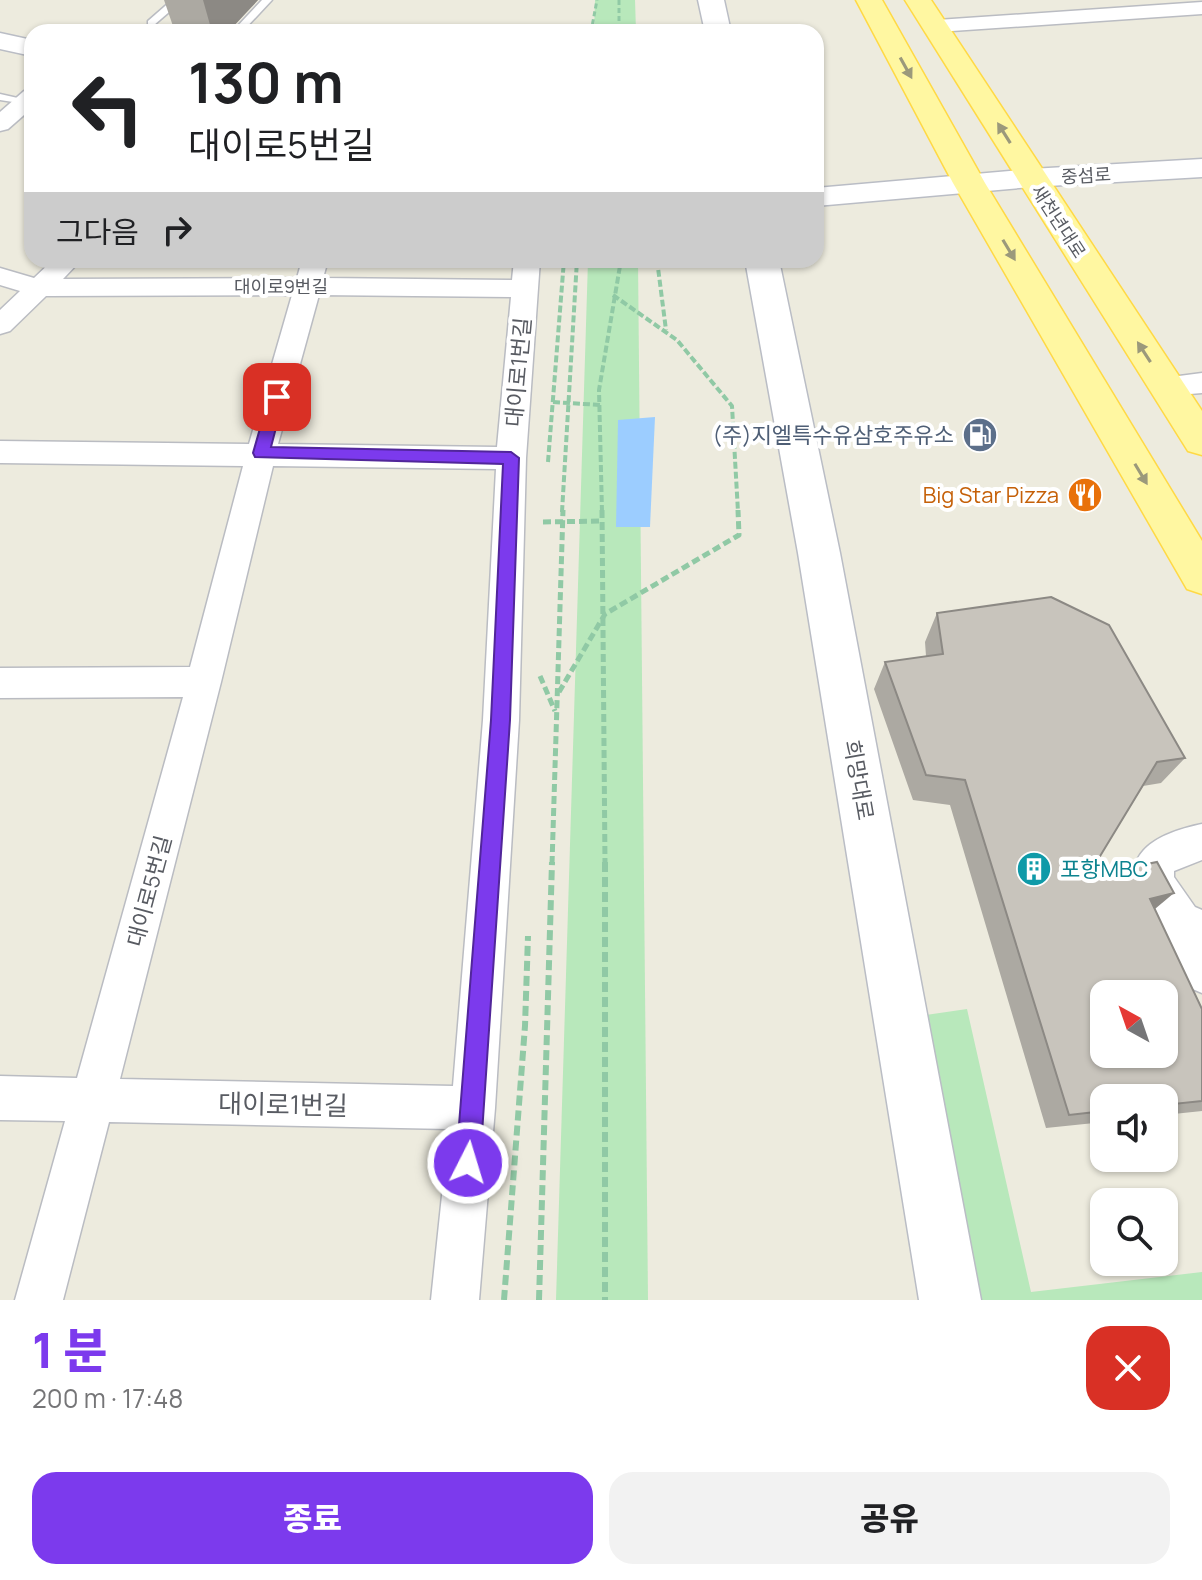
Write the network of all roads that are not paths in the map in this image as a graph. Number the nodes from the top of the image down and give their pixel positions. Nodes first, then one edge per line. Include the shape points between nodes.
1 (178, 0) edge
2 (267, 0) edge
3 (711, 0) edge
4 (869, 0) edge
5 (918, 0) edge
6 (1202, 8) edge
7 (151, 23) dead end
8 (244, 24) edge
9 (716, 24) edge
10 (937, 26) junction
11 (0, 41) edge
12 (24, 46) edge
13 (0, 97) edge
14 (24, 99) edge
15 (24, 103) edge
16 (0, 124) edge
17 (1202, 168) edge
18 (1031, 178) junction
19 (969, 183) junction
20 (824, 196) edge
21 (59, 268) edge
22 (764, 268) edge
23 (312, 273) edge
24 (526, 274) edge
25 (0, 276) edge
26 (38, 288) junction
27 (0, 325) edge
28 (1202, 383) edge
29 (1166, 386) junction
30 (1202, 441) edge
31 (0, 452) edge
32 (261, 453) junction
33 (511, 458) junction
34 (1202, 577) edge
35 (204, 682) junction
36 (0, 683) edge
37 (1202, 842) edge
38 (1192, 925) edge
39 (1202, 973) edge
40 (0, 1098) edge
41 (93, 1100) junction
42 (473, 1108) junction
43 (39, 1300) edge
44 (455, 1300) edge
45 (950, 1300) edge

1 - 7 lane
2 - 8 lane
3 - 9 street
4 -> 19 main road
5 - 10 main road, 새천년대로
6 - 10 street
18 -> 10 main road, 새천년대로
11 - 12 street
13 - 14 lane
15 - 16 street
17 - 18 street, 중섬로
18 - 19 street, 중섬로
29 -> 18 main road, 새천년대로
19 - 20 street
19 -> 34 main road
21 - 26 street
22 - 45 street, 희망대로
23 - 24 street, 대이로9번길
23 - 26 street, 대이로9번길
23 - 32 street, 대이로5번길
24 - 33 street, 대이로1번길
25 - 26 street, 대이로9번길
26 - 27 street
28 - 29 street
29 - 30 main road, 새천년대로
31 - 32 street
32 - 33 street
32 - 35 street, 대이로5번길
33 - 42 street, 대이로1번길 via 501,720
35 - 36 street
35 - 41 street, 대이로5번길
37 - 38 street via 1156,861 1154,881
38 - 39 street
40 - 41 street
41 - 42 street, 대이로1번길
41 - 43 street, 대이로5번길
42 - 44 street, 대이로1번길

